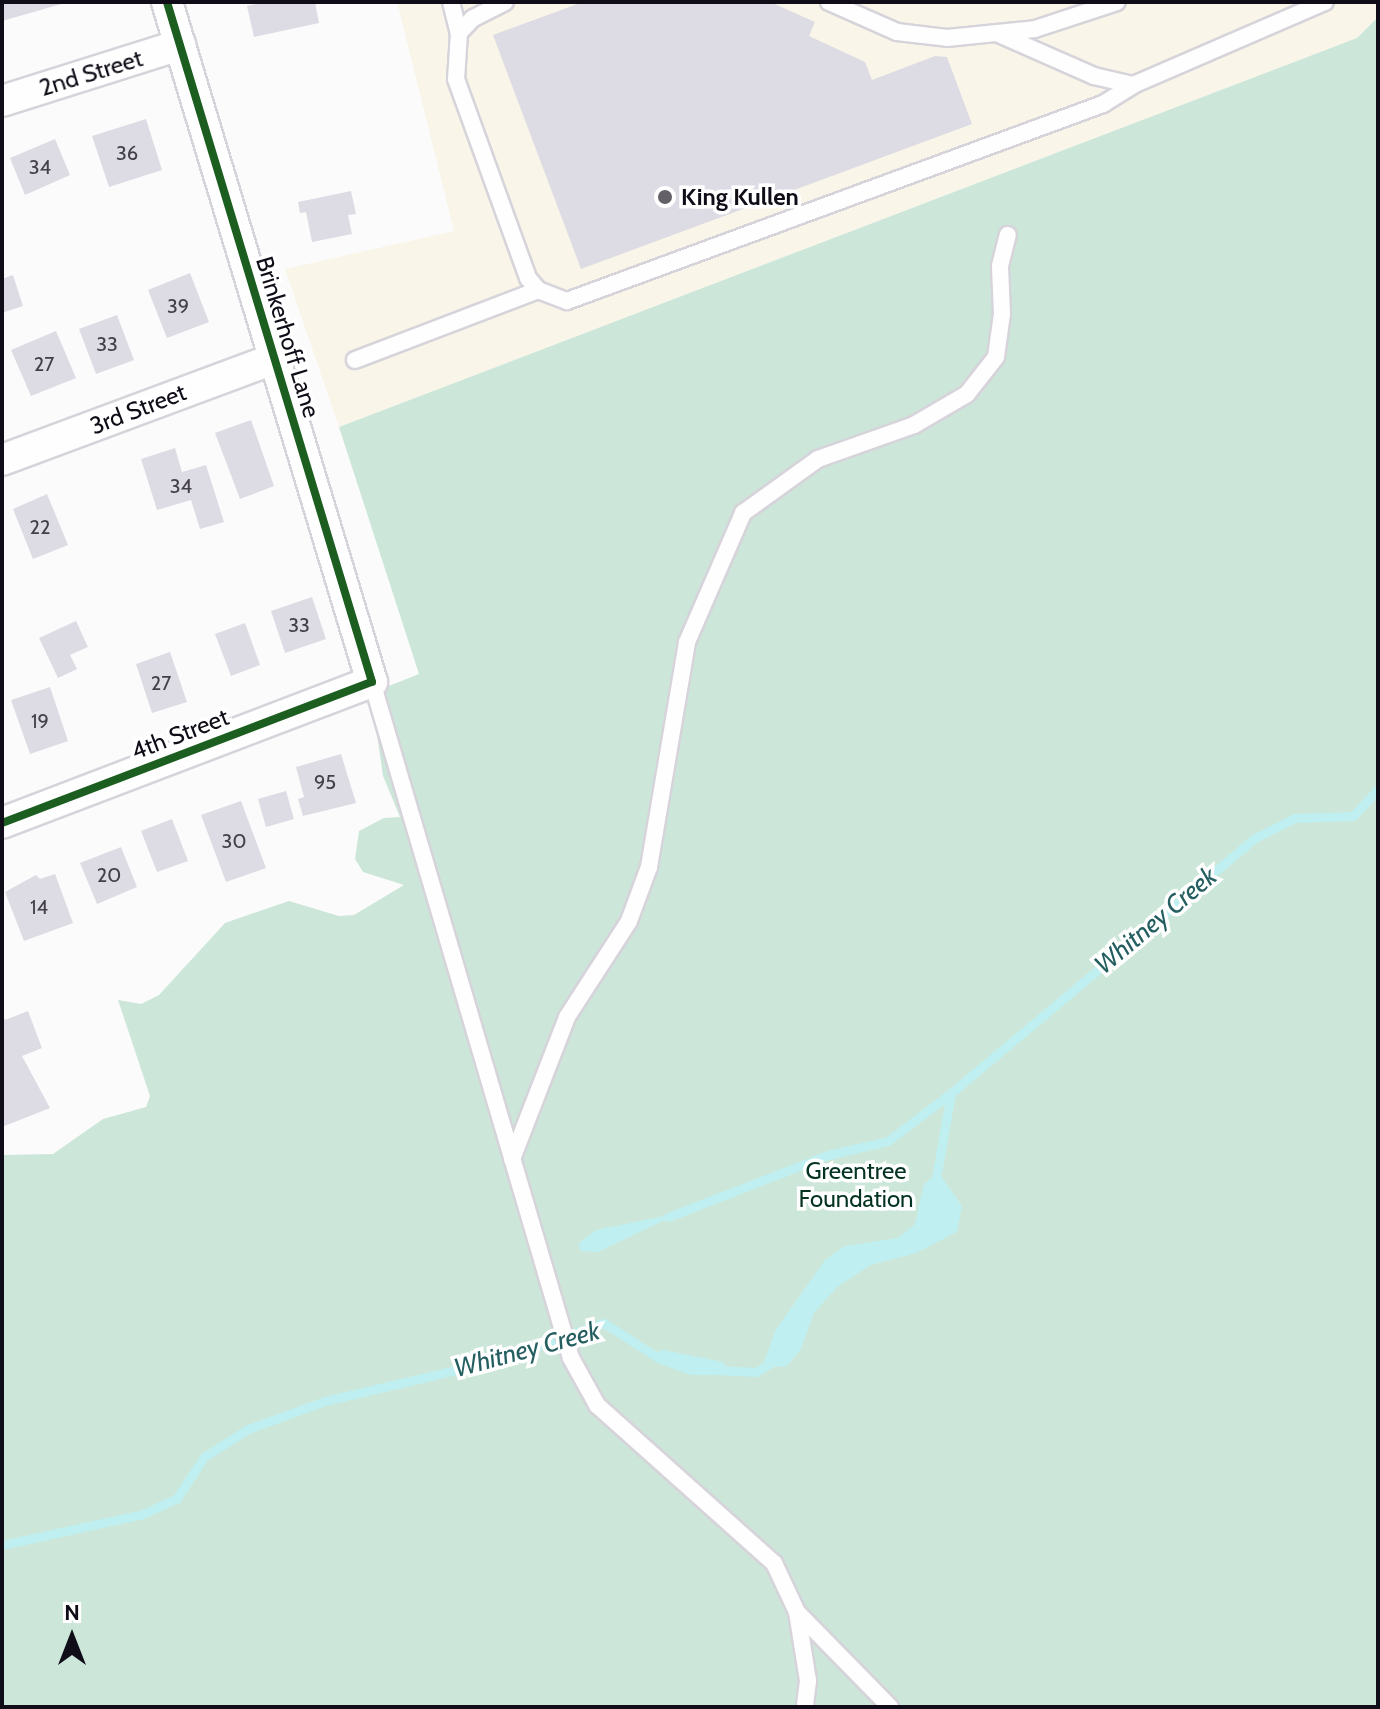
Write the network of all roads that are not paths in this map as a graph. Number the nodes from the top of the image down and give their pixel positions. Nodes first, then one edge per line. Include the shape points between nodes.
1 (167, 2) edge
2 (451, 2) edge
3 (505, 2) edge
4 (829, 2) edge
5 (1117, 2) edge
6 (1340, 2) edge
7 (1322, 5) edge
8 (459, 33) junction
9 (1001, 35) junction
10 (180, 45) junction
11 (1133, 85) junction
12 (2, 101) edge
13 (1008, 235) dead end
14 (538, 290) junction
15 (273, 359) junction
16 (355, 360) dead end
17 (2, 460) edge
18 (372, 682) junction
19 (2, 823) edge
20 (512, 1159) junction
21 (797, 1612) junction
22 (805, 1707) edge
23 (890, 1707) edge

1 - 10 street, Brinkerhoff Lane
2 - 8 lane
3 - 8 lane via 473,18
4 - 9 lane via 882,27 918,36
5 - 9 lane via 1069,20
6 - 7 lane
7 - 11 lane
8 - 14 lane via 456,79 521,264
9 - 11 lane via 1094,76
10 - 12 street, 2nd Street
10 - 15 street, Brinkerhoff Lane
11 - 14 lane via 1103,104 579,299 556,299
13 - 20 lane via 1000,266 1002,314 996,357 967,394 914,425 818,459 743,513 687,642 649,867 629,921 567,1017
14 - 16 lane
15 - 17 street, 3rd Street
15 - 18 street, Brinkerhoff Lane
18 - 19 street, 4th Street
18 - 20 lane via 438,891 477,1049
20 - 21 lane via 571,1358 597,1405 774,1563
21 - 22 lane via 808,1681
21 - 23 lane

